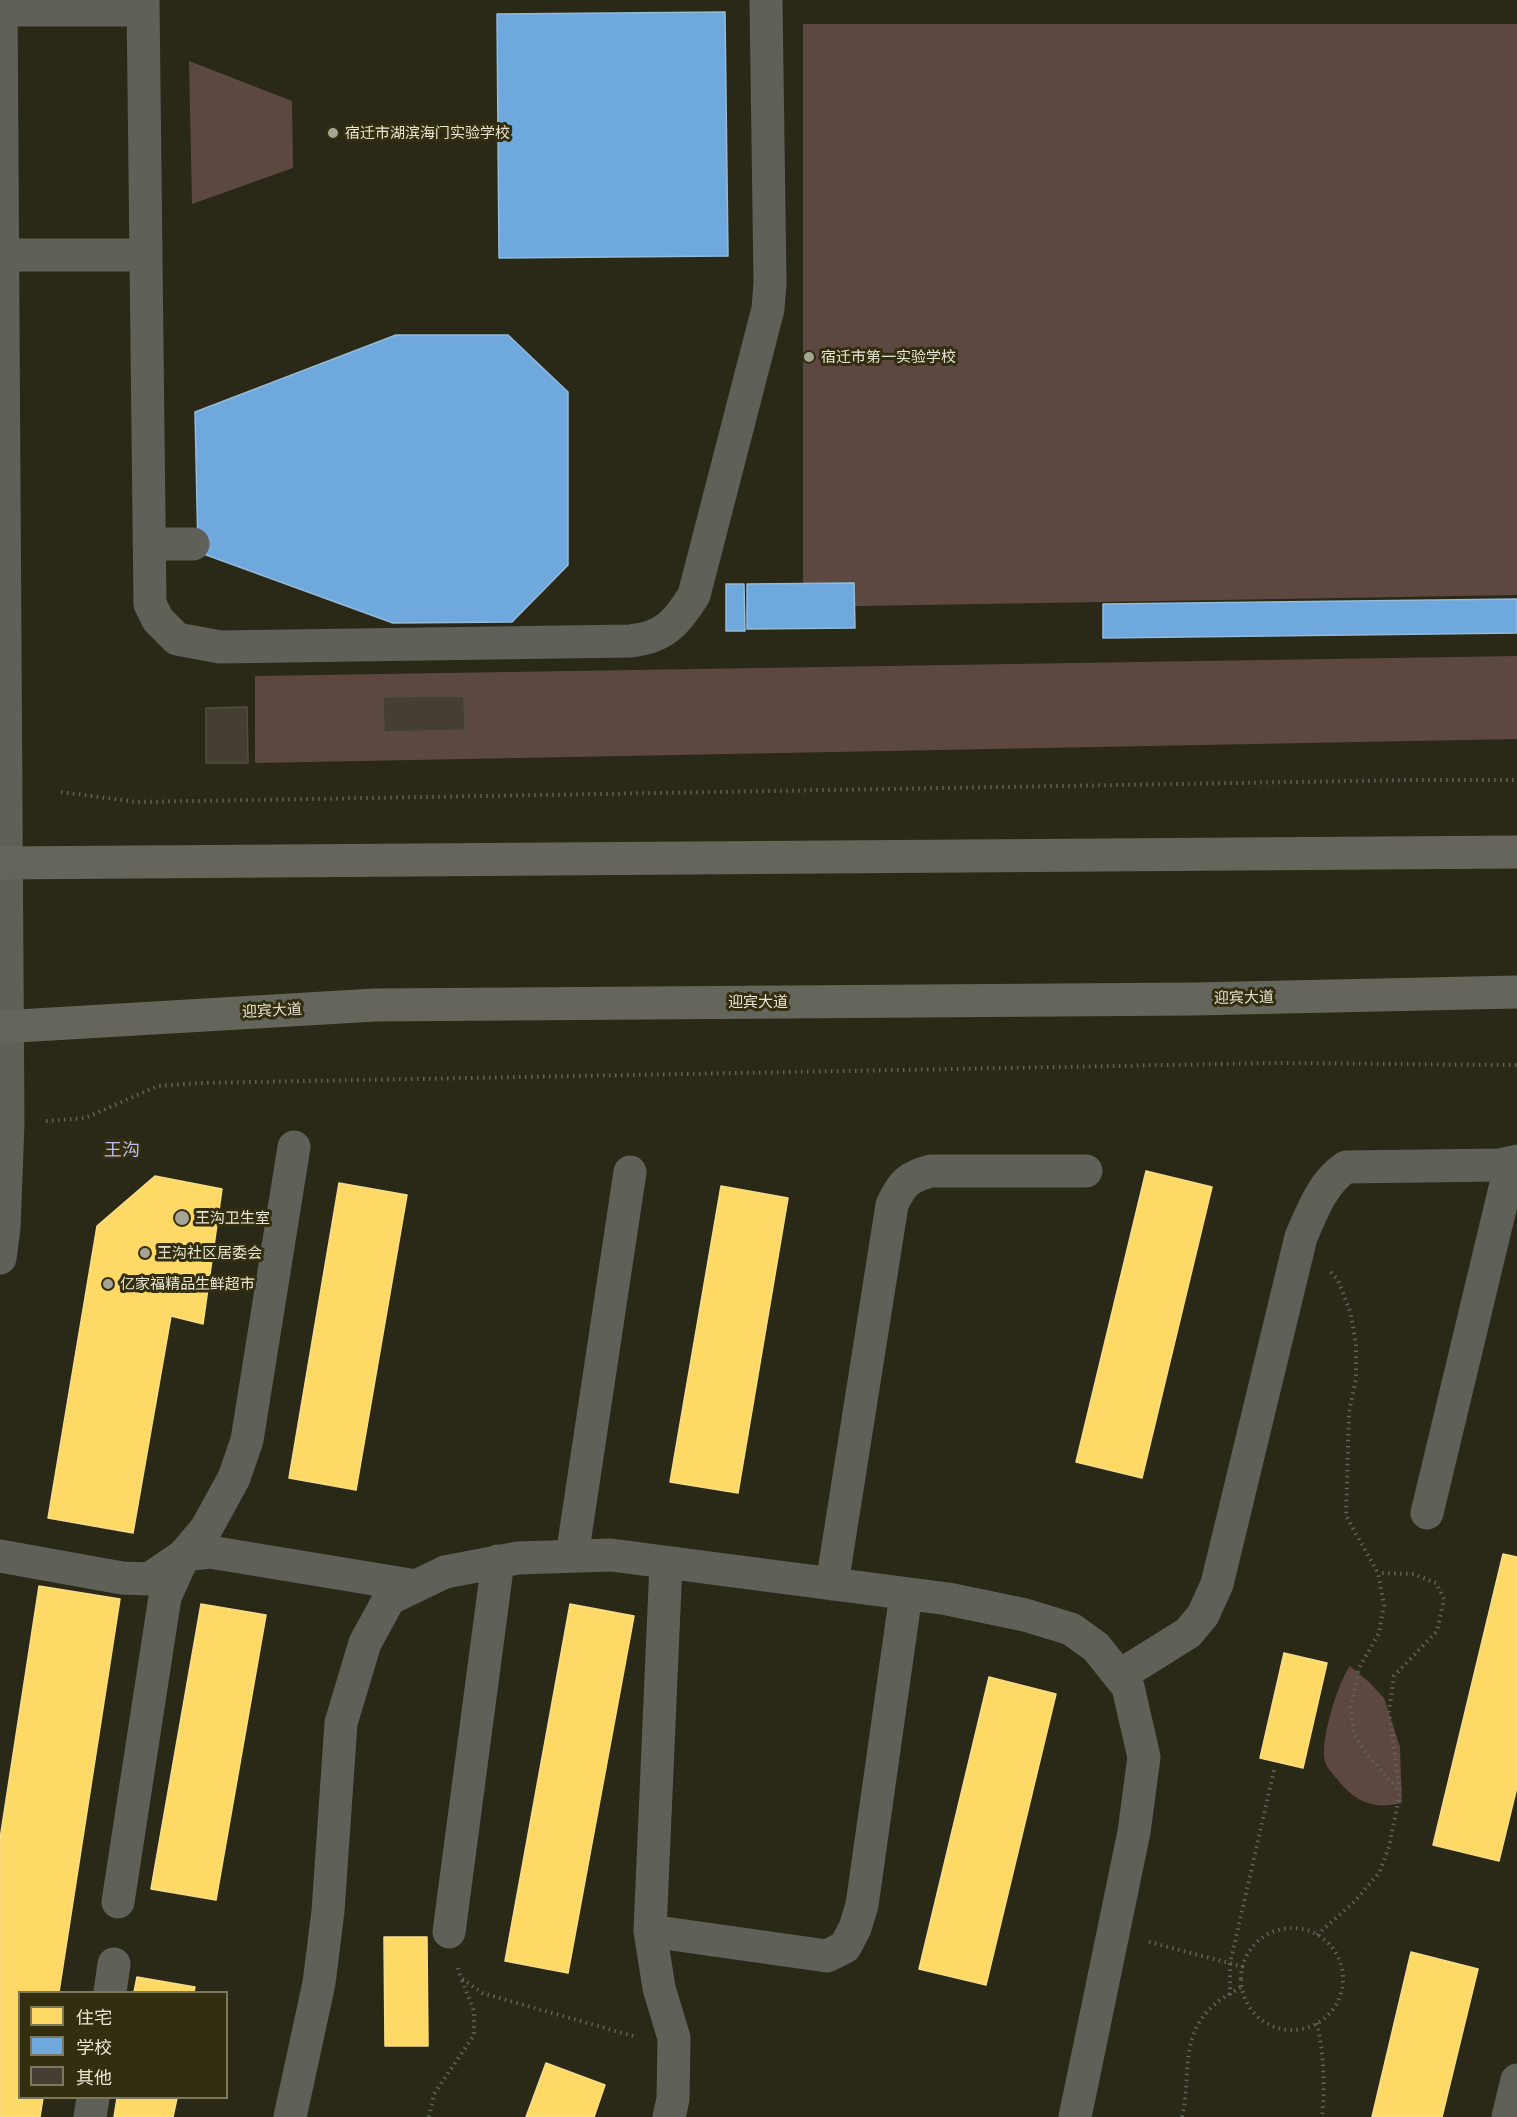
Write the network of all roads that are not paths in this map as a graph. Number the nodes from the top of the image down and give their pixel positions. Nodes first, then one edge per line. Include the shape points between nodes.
1 (766, 0) edge
2 (2, 5) edge
3 (143, 5) edge
4 (3, 255) junction
5 (146, 255) junction
6 (149, 544) junction
7 (193, 544) dead end
8 (1517, 852) edge
9 (3, 863) edge
10 (1517, 992) edge
11 (3, 1026) edge
12 (294, 1148) dead end
13 (1514, 1162) edge
14 (1086, 1171) dead end
15 (630, 1172) dead end
16 (0, 1258) edge
17 (1427, 1513) dead end
18 (184, 1555) junction
19 (0, 1556) edge
20 (572, 1556) junction
21 (498, 1562) junction
22 (666, 1563) junction
23 (832, 1584) junction
24 (416, 1586) junction
25 (906, 1594) junction
26 (1119, 1676) junction
27 (118, 1902) dead end
28 (650, 1931) junction
29 (449, 1932) road end
30 (1517, 2080) edge
31 (93, 2099) edge
32 (90, 2117) edge
33 (290, 2117) edge
34 (669, 2117) edge
35 (1075, 2117) edge
36 (1508, 2117) edge

1 - 6 street via 768,309 694,595 680,618 646,640 220,647 177,639 158,620 150,604
2 - 3 street
2 - 4 street
3 - 5 street
4 - 5 street
4 - 9 street
5 - 6 street
6 - 7 street
8 - 9 highway
9 - 11 street
10 - 11 highway, 迎宾大道 via 1183,999 375,1005
11 - 16 street via 8,1124
12 - 18 street via 247,1440 234,1478 206,1529
13 - 17 street
13 - 26 street via 1346,1167 1332,1176 1301,1238 1217,1584 1203,1615 1188,1634
14 - 23 street via 931,1171 913,1176 900,1188 892,1205
15 - 20 street
18 - 19 street via 149,1580
18 - 24 street via 210,1552
18 - 27 street via 165,1597
20 - 21 street
20 - 22 street via 611,1555
21 - 24 street via 445,1572
21 - 29 street
22 - 23 street
22 - 28 street
23 - 25 street
24 - 33 street via 389,1599 365,1643 341,1723 319,1983
25 - 26 street via 992,1608 1071,1629 1096,1647
25 - 28 street via 862,1905 844,1947 827,1956
26 - 35 street via 1128,1687 1144,1757 1134,1832
28 - 34 street via 659,1988 674,2038
30 - 36 street
31 - 32 street

